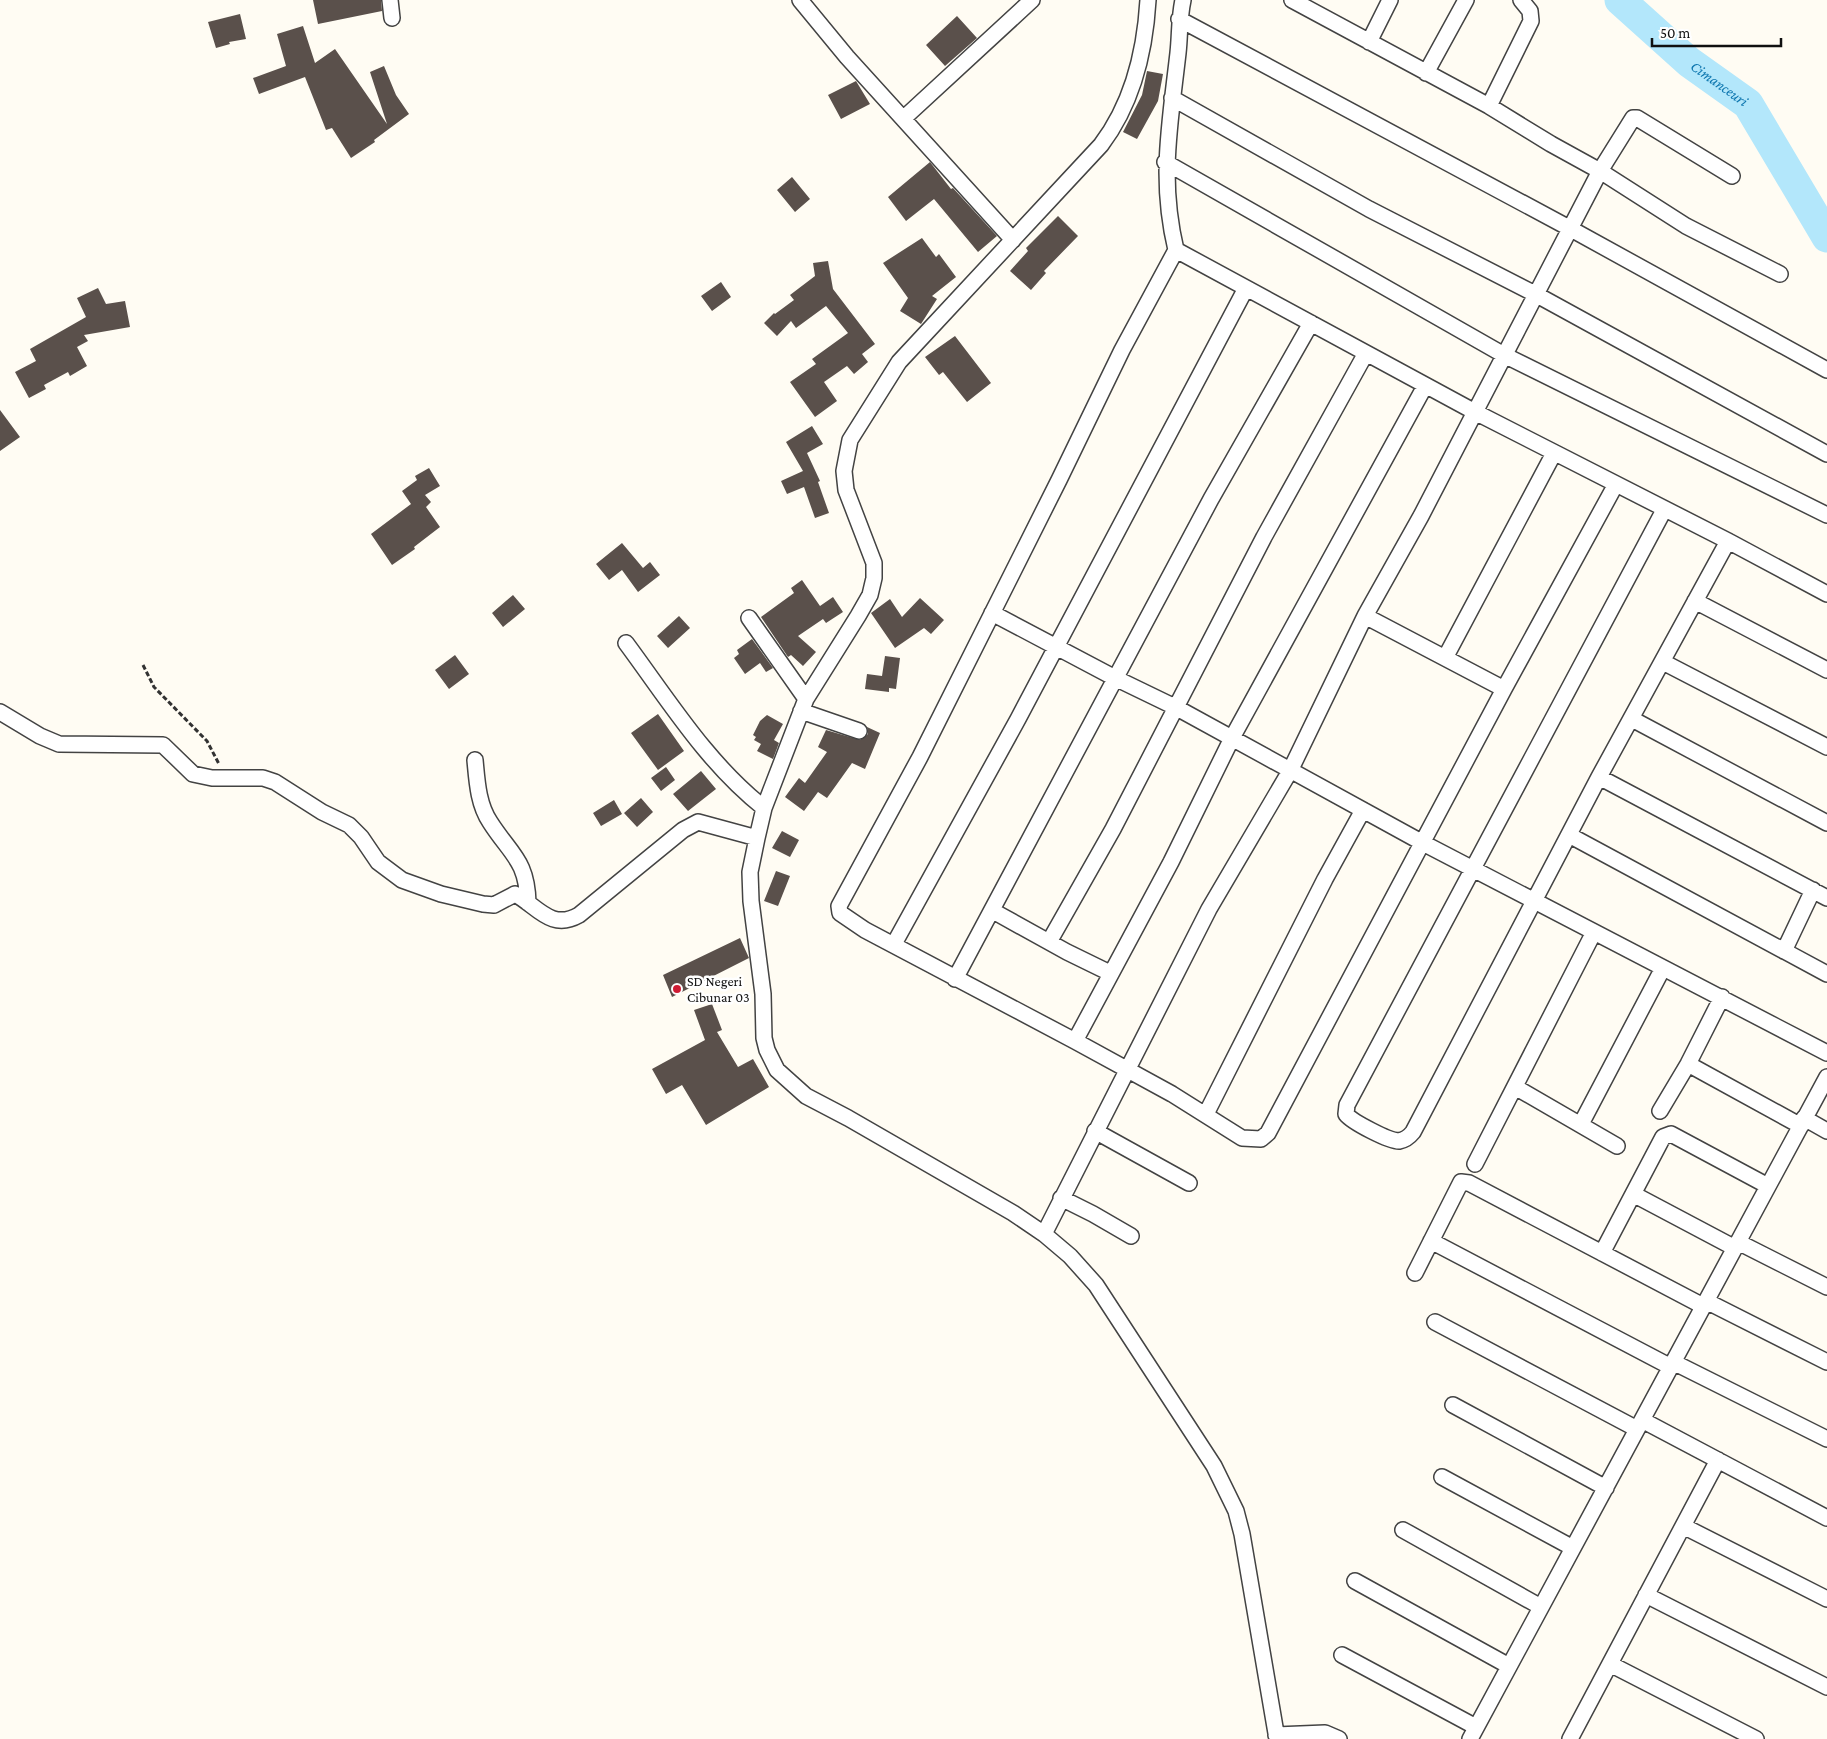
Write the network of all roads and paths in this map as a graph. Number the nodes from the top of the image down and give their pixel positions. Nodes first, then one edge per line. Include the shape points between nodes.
1 (390, 0) edge
2 (800, 0) edge
3 (1032, 0) edge
4 (1148, 0) edge
5 (1183, 0) edge
6 (1292, 0) edge
7 (1390, 0) edge
8 (1466, 0) edge
9 (1521, 0) edge
10 (1310, 4) edge
11 (392, 18) dead end
12 (1179, 19) junction
13 (1369, 42) junction
14 (1426, 74) junction
15 (1172, 98) junction
16 (1489, 106) junction
17 (904, 118) junction
18 (1165, 162) junction
19 (1600, 171) junction
20 (1732, 176) dead end
21 (1571, 228) junction
22 (1013, 240) junction
23 (1176, 250) junction
24 (1780, 274) dead end
25 (1245, 290) junction
26 (1537, 295) junction
27 (1311, 323) junction
28 (1366, 353) junction
29 (1504, 355) junction
30 (1827, 370) edge
31 (1425, 386) junction
32 (1474, 412) junction
33 (1554, 453) junction
34 (1827, 454) edge
35 (1616, 484) junction
36 (1664, 510) junction
37 (1827, 515) edge
38 (1728, 541) junction
39 (1827, 594) edge
40 (1695, 601) junction
41 (992, 613) junction
42 (1365, 616) junction
43 (749, 618) dead end
44 (626, 643) dead end
45 (1056, 647) junction
46 (1445, 658) junction
47 (1663, 662) junction
48 (143, 664) dead end
49 (1827, 670) edge
50 (1115, 678) junction
51 (1504, 689) junction
52 (804, 705) junction
53 (1177, 708) junction
54 (0, 712) edge
55 (1632, 719) junction
56 (859, 731) dead end
57 (1232, 738) junction
58 (1827, 747) edge
59 (475, 760) dead end
60 (1290, 771) junction
61 (223, 777) junction
62 (1599, 777) junction
63 (764, 808) junction
64 (1363, 810) junction
65 (1827, 823) edge
66 (1569, 835) junction
67 (757, 838) junction
68 (1424, 843) junction
69 (1474, 869) junction
70 (1813, 890) junction
71 (1827, 898) edge
72 (1534, 900) junction
73 (528, 903) junction
74 (992, 911) junction
75 (1594, 932) junction
76 (1049, 942) junction
77 (894, 944) junction
78 (1784, 951) junction
79 (1663, 968) junction
80 (1110, 972) junction
81 (1827, 974) edge
82 (955, 979) junction
83 (1722, 998) junction
84 (1075, 1041) junction
85 (1827, 1052) edge
86 (1688, 1064) junction
87 (1127, 1071) junction
88 (1827, 1076) edge
89 (1515, 1087) junction
90 (1660, 1111) dead end
91 (1206, 1114) junction
92 (1802, 1122) junction
93 (1581, 1124) junction
94 (1095, 1130) junction
95 (1827, 1131) edge
96 (1617, 1146) dead end
97 (1475, 1164) dead end
98 (1189, 1182) dead end
99 (1768, 1186) junction
100 (1633, 1194) junction
101 (1061, 1198) junction
102 (1044, 1234) junction
103 (1131, 1236) dead end
104 (1431, 1241) junction
105 (1736, 1245) junction
106 (1602, 1253) junction
107 (1414, 1273) dead end
108 (1827, 1287) edge
109 (1705, 1304) junction
110 (1435, 1322) dead end
111 (1827, 1362) edge
112 (1672, 1364) junction
113 (1453, 1406) dead end
114 (1639, 1425) junction
115 (1827, 1439) edge
116 (1718, 1460) junction
117 (1442, 1478) dead end
118 (1606, 1488) junction
119 (1827, 1518) edge
120 (1683, 1526) junction
121 (1403, 1530) dead end
122 (1573, 1548) junction
123 (1356, 1581) dead end
124 (1646, 1596) junction
125 (1827, 1599) edge
126 (1541, 1607) junction
127 (1342, 1656) dead end
128 (1610, 1664) junction
129 (1509, 1666) junction
130 (1827, 1687) edge
131 (1473, 1733) edge
132 (1276, 1737) edge
133 (1574, 1738) edge
134 (1339, 1739) edge
135 (1756, 1739) edge

1 - 11 street
2 - 17 street
3 - 17 street
4 - 22 street via 1136,74 1128,102 1115,126
5 - 12 street
6 - 10 street
7 - 13 street
8 - 14 street
9 - 16 street via 1530,10 1530,20
10 - 13 street
12 - 15 street
12 - 21 street
13 - 14 street
14 - 16 street
15 - 18 street
15 - 26 street via 1369,209
16 - 19 street
17 - 22 street
18 - 23 street via 1168,219
18 - 29 street
19 - 20 street via 1633,118 1637,118
19 - 21 street
19 - 24 street via 1686,226
21 - 26 street
21 - 30 street
22 - 52 street via 899,362 850,440 844,471 846,490 874,563 874,578 870,595
23 - 25 street
23 - 41 street via 1122,350
25 - 27 street
25 - 45 street
26 - 29 street
26 - 34 street
27 - 28 street
27 - 50 street
28 - 31 street
28 - 53 street via 1264,537
29 - 32 street
29 - 37 street
31 - 32 street
31 - 57 street
32 - 33 street
32 - 42 street
33 - 35 street
33 - 46 street
35 - 36 street
35 - 51 street
36 - 38 street
36 - 69 street
38 - 39 street
38 - 40 street
40 - 47 street
40 - 49 street
41 - 45 street
41 - 77 street via 920,757 838,906 848,920
42 - 46 street
42 - 60 street
43 - 52 street
44 - 63 street via 704,751
45 - 50 street
45 - 77 street
46 - 51 street
47 - 55 street
47 - 58 street
48 - 61 path via 154,687 207,741
50 - 53 street
50 - 74 street
51 - 68 street
52 - 56 street
52 - 63 street
53 - 57 street
53 - 76 street
54 - 61 street via 60,744 163,745 193,774
55 - 62 street
55 - 65 street
57 - 60 street
57 - 80 street via 1171,862
59 - 73 street via 479,798 490,822 519,860 528,887
60 - 64 street
60 - 87 street via 1209,909
61 - 73 street via 264,778 350,825 378,862 402,880 483,904 494,905 513,894
62 - 66 street
62 - 70 street
63 - 67 street
64 - 68 street
64 - 91 street
66 - 72 street
66 - 78 street
67 - 73 street via 698,822 571,920 546,917
67 - 102 street via 750,872 753,921 762,984 764,1038 777,1070 806,1096 1013,1213
68 - 69 street
68 - 91 street via 1268,1134 1261,1139 1242,1138
69 - 72 street
69 - 72 street via 1347,1105 1346,1114 1352,1120 1394,1140 1404,1140 1412,1132
70 - 71 street
70 - 78 street
72 - 75 street
74 - 76 street
74 - 82 street
75 - 79 street
75 - 89 street
76 - 80 street
77 - 82 street
78 - 81 street
79 - 83 street
79 - 93 street
80 - 84 street
82 - 84 street
83 - 85 street
83 - 86 street
84 - 87 street
86 - 90 street
86 - 92 street
87 - 91 street
87 - 94 street
88 - 92 street
89 - 93 street
89 - 97 street
92 - 95 street
92 - 99 street
93 - 96 street
94 - 98 street
94 - 101 street
99 - 100 street via 1671,1134 1663,1137
99 - 105 street
100 - 105 street
100 - 106 street
101 - 102 street
101 - 103 street
102 - 132 street via 1096,1285 1225,1487 1242,1534
104 - 106 street via 1461,1182 1469,1183
104 - 107 street
104 - 112 street
105 - 108 street
105 - 109 street
106 - 109 street
109 - 111 street
109 - 112 street
110 - 114 street
112 - 114 street
112 - 115 street
113 - 118 street
114 - 116 street
114 - 118 street
116 - 119 street
116 - 120 street
117 - 122 street
118 - 122 street
120 - 124 street
120 - 125 street
121 - 126 street
122 - 126 street
123 - 129 street
124 - 128 street
124 - 130 street
126 - 129 street
127 - 131 street
128 - 133 street
128 - 135 street
129 - 131 street
132 - 134 street via 1325,1733

